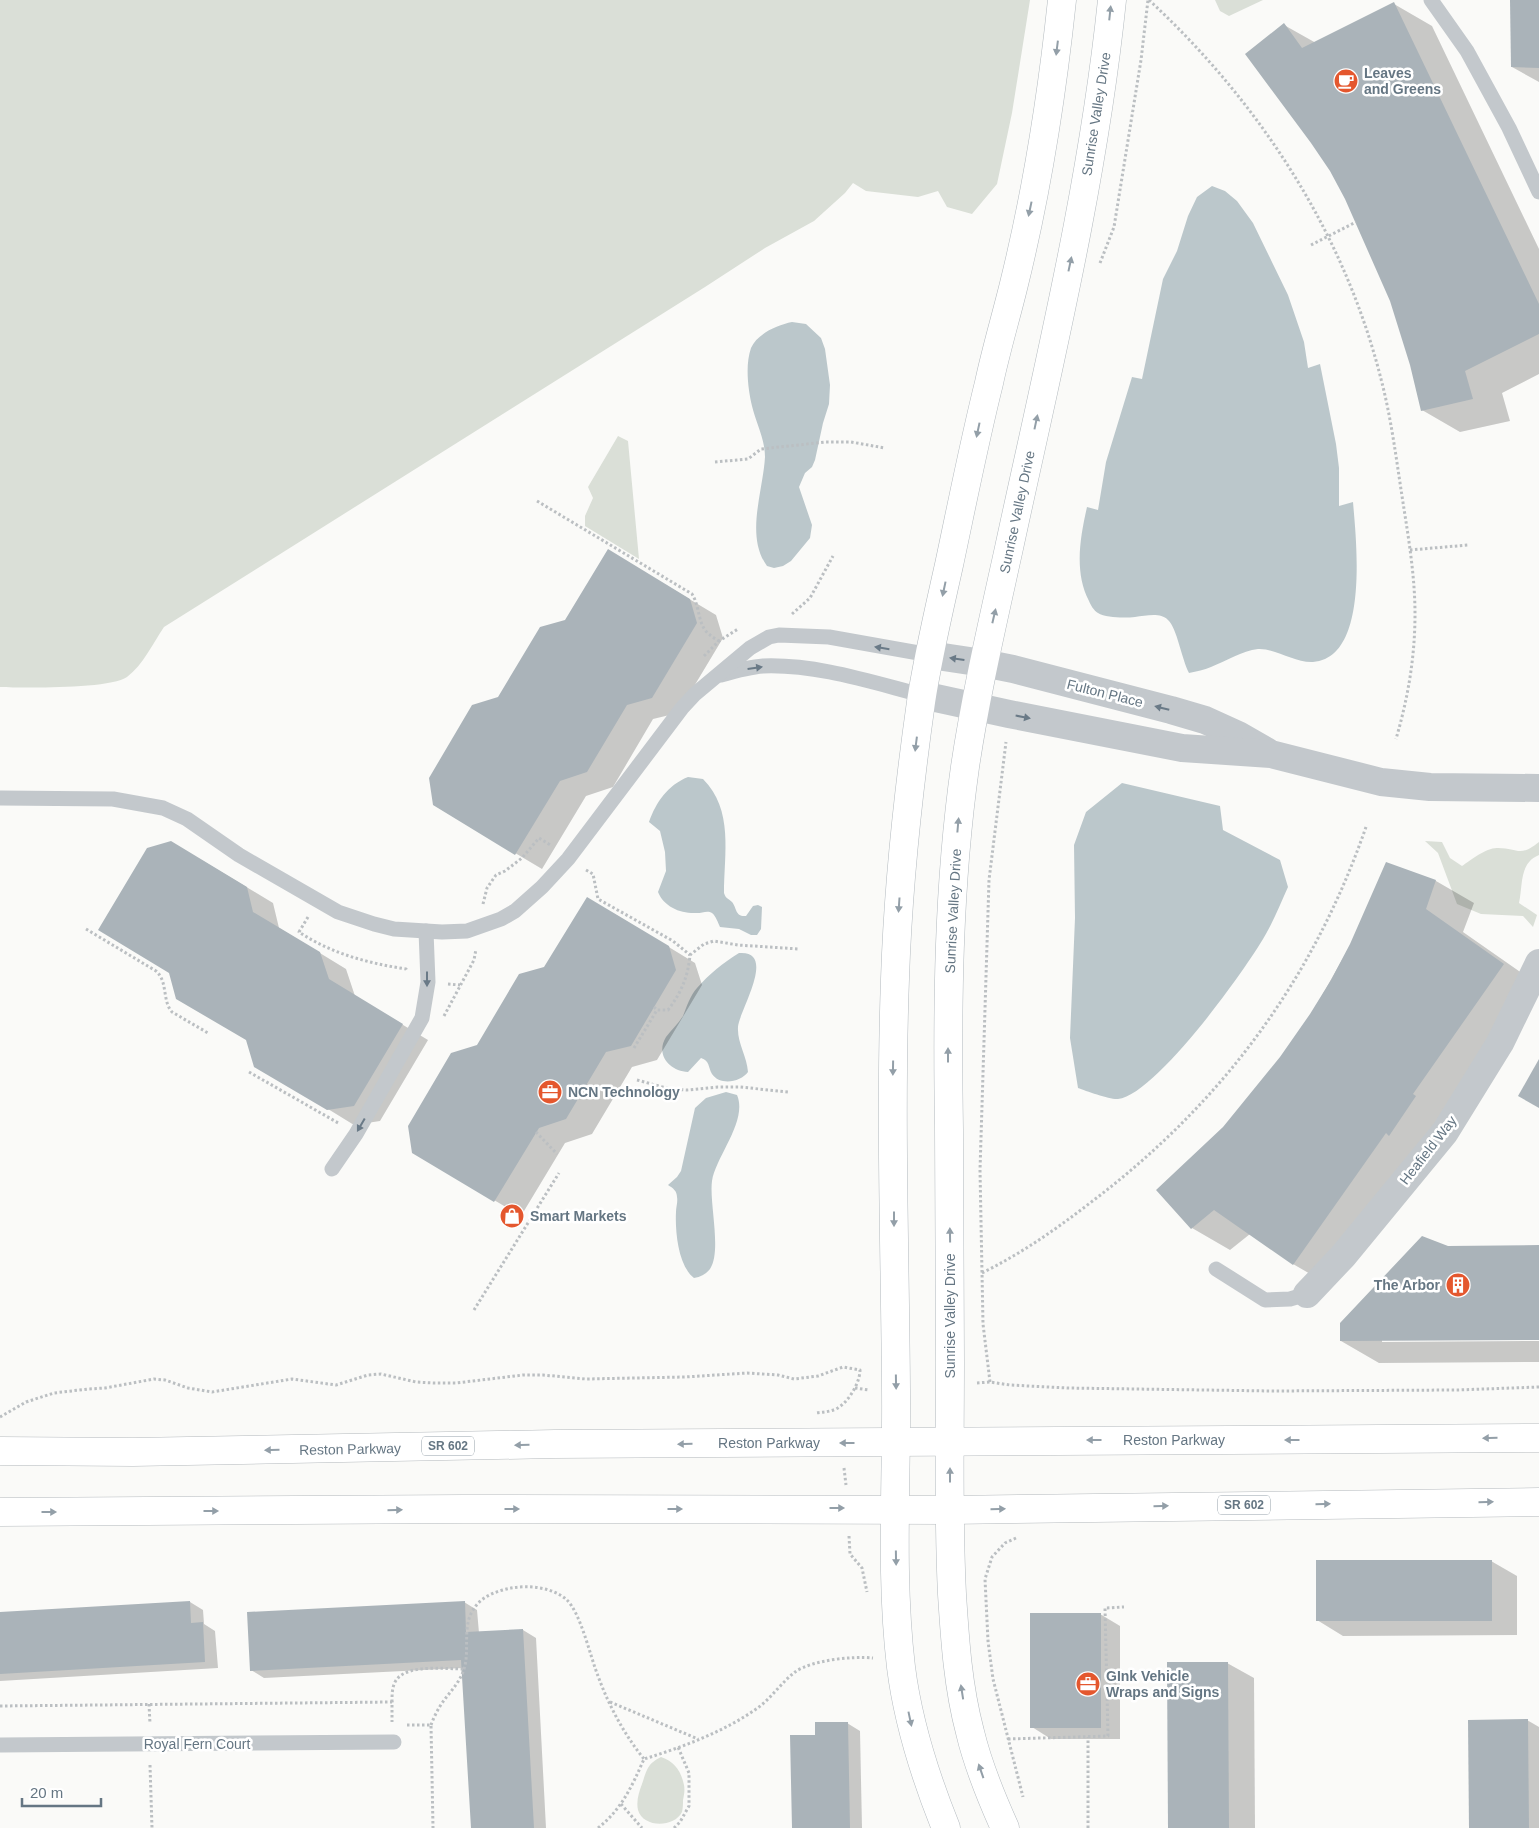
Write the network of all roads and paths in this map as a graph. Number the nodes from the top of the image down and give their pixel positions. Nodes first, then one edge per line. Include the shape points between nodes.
1 (1062, 0) edge
2 (1112, 0) edge
3 (1149, 0) edge
4 (1430, 0) edge
5 (1539, 192) edge
6 (1356, 222) dead end
7 (1327, 237) junction
8 (1311, 245) dead end
9 (885, 448) dead end
10 (715, 462) dead end
11 (537, 502) dead end
12 (1468, 545) dead end
13 (1410, 550) junction
14 (833, 556) dead end
15 (787, 616) dead end
16 (745, 626) dead end
17 (930, 656) junction
18 (983, 663) junction
19 (717, 676) junction
20 (922, 696) junction
21 (975, 707) junction
22 (1396, 739) dead end
23 (1006, 750) dead end
24 (1271, 754) junction
25 (1539, 788) edge
26 (0, 798) edge
27 (1366, 826) dead end
28 (554, 847) dead end
29 (487, 888) dead end
30 (598, 899) dead end
31 (317, 901) junction
32 (86, 929) dead end
33 (426, 931) junction
34 (799, 949) dead end
35 (476, 951) dead end
36 (690, 955) junction
37 (1539, 963) edge
38 (428, 982) junction
39 (208, 1033) dead end
40 (634, 1048) dead end
41 (250, 1072) dead end
42 (637, 1080) dead end
43 (788, 1092) dead end
44 (342, 1126) dead end
45 (536, 1132) dead end
46 (557, 1154) dead end
47 (332, 1169) dead end
48 (559, 1173) dead end
49 (1216, 1269) dead end
50 (982, 1273) junction
51 (1307, 1294) joint
52 (474, 1310) dead end
53 (1539, 1387) edge
54 (855, 1388) dead end
55 (0, 1417) edge
56 (1539, 1438) edge
57 (950, 1441) junction
58 (896, 1443) junction
59 (0, 1451) edge
60 (1539, 1502) edge
61 (895, 1509) junction
62 (950, 1510) junction
63 (0, 1512) edge
64 (1016, 1538) dead end
65 (1124, 1607) dead end
66 (873, 1658) dead end
67 (464, 1670) junction
68 (392, 1702) dead end
69 (610, 1702) junction
70 (149, 1704) dead end
71 (0, 1706) edge
72 (431, 1725) dead end
73 (1088, 1737) junction
74 (698, 1739) junction
75 (1008, 1739) junction
76 (394, 1742) dead end
77 (0, 1745) edge
78 (678, 1747) junction
79 (644, 1759) junction
80 (622, 1804) junction
81 (1025, 1804) dead end
82 (598, 1828) edge
83 (642, 1828) edge
84 (674, 1828) edge
85 (946, 1828) edge
86 (1006, 1828) edge
87 (1088, 1828) edge

1 -> 17 main road via 1034,189
18 -> 2 main road, Sunrise Valley Drive via 1074,244
3 - 7 path via 1226,79 1245,104 1295,176
4 - 5 lane via 1466,51 1509,128
6 - 7 path
7 - 8 path
7 - 13 path via 1343,268 1382,380
9 - 10 path via 851,442 826,442 761,449 748,459
11 - 16 path via 692,594 704,627 719,641
12 - 13 path
13 - 22 path via 1414,639 1408,693
14 - 15 path via 810,598
18 -> 17 street, Fulton Place
17 -> 19 lane via 829,637 780,635 769,637 750,648
17 - 20 main road
18 - 21 main road, Sunrise Valley Drive
24 -> 18 street, Fulton Place via 1205,720
19 -> 20 lane via 761,666 794,666
19 - 33 lane via 682,708 568,859 535,894 515,911 490,924 466,930
20 - 21 street, Fulton Place
20 -> 58 main road via 905,833 895,982
21 -> 24 street, Fulton Place via 1182,748
57 -> 21 main road, Sunrise Valley Drive via 950,944 959,812
23 - 50 path via 989,880 980,1170
24 - 25 street, Fulton Place via 1381,782 1430,788
26 - 31 lane via 113,799 162,808 187,819 239,855
27 - 50 path via 1319,938 1292,985 1234,1068 1173,1133 1114,1185 1034,1245
28 - 29 path via 539,838 522,858 496,875
30 - 36 path via 673,941
31 - 33 lane via 374,924
31 - 38 path via 299,932 342,954 406,969 413,980
32 - 39 path via 156,970 162,978 169,1008
33 -> 38 lane
34 - 36 path via 714,941
35 - 38 path via 460,985
36 - 40 path via 681,991 668,1010 655,1008
37 - 51 street, Heafield Way via 1500,1043 1445,1132 1343,1256
38 -> 47 lane via 420,1025
41 - 44 path
42 - 43 path via 670,1089 740,1087
45 - 46 path
48 - 52 path
49 - 51 lane via 1265,1300 1290,1299
50 - 53 path via 983,1324 990,1382 1038,1387 1237,1391
54 - 55 path via 860,1370 843,1367 818,1376 794,1379 747,1373 685,1378 586,1379 523,1375 434,1383 381,1374 336,1385 292,1379 212,1392 154,1379 54,1393 26,1402
56 -> 57 main road, Reston Parkway / SR 602
57 - 58 main road, Reston Parkway / SR 602
62 -> 57 main road, Sunrise Valley Drive
58 -> 59 main road, Reston Parkway / SR 602
58 - 61 main road
62 -> 60 main road, SR 602
61 - 62 main road, SR 602
63 -> 61 main road, SR 602
61 -> 85 main road via 896,1598 904,1684 914,1738
86 -> 62 main road, Sunrise Valley Drive via 975,1753 963,1702 954,1623
64 - 75 path via 1005,1543 992,1557 985,1579 993,1679
65 - 73 path via 1105,1608 1108,1736
66 - 74 path via 860,1656 833,1660 797,1671 759,1707
67 - 68 path via 409,1671 397,1679
67 - 69 path via 468,1625 473,1609 484,1598 497,1592 535,1587 556,1594 570,1604
67 - 72 path
69 - 74 path
69 - 79 path
70 - 71 path
73 - 75 path
73 - 87 path
74 - 78 path
75 - 81 path
76 - 77 lane, Royal Fern Court
78 - 79 path
78 - 84 path via 689,1773 688,1806
79 - 80 path
80 - 82 path
80 - 83 path

